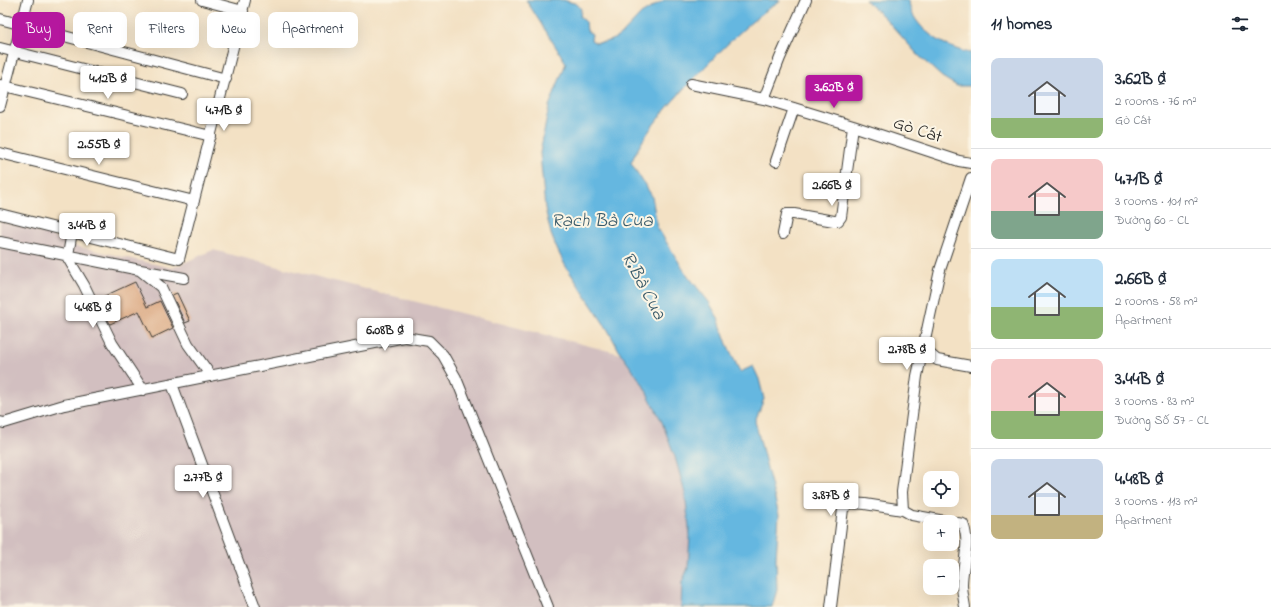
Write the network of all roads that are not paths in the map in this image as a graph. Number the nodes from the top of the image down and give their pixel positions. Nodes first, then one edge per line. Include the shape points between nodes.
1 (28, 0) edge
2 (202, 0) edge
3 (245, 0) edge
4 (806, 0) edge
5 (243, 11) junction
6 (25, 12) edge
7 (0, 20) edge
8 (12, 23) edge
9 (65, 37) edge
10 (0, 48) edge
11 (15, 48) edge
12 (14, 52) junction
13 (226, 79) junction
14 (691, 84) dead end
15 (3, 86) edge
16 (182, 94) dead end
17 (764, 100) junction
18 (0, 106) edge
19 (794, 108) junction
20 (853, 126) junction
21 (211, 136) junction
22 (0, 153) edge
23 (776, 161) dead end
24 (971, 163) edge
25 (971, 178) edge
26 (194, 201) junction
27 (0, 214) edge
28 (72, 232) junction
29 (783, 234) dead end
30 (0, 242) edge
31 (67, 255) junction
32 (140, 270) junction
33 (184, 278) dead end
34 (923, 348) junction
35 (971, 366) edge
36 (211, 376) junction
37 (172, 384) junction
38 (143, 390) junction
39 (0, 422) edge
40 (903, 510) junction
41 (923, 517) edge
42 (959, 523) edge
43 (255, 607) edge
44 (548, 607) edge
45 (831, 607) edge
46 (965, 607) edge

1 - 6 street
2 - 5 street
3 - 5 street
4 - 17 street
5 - 13 street
7 - 8 street
9 - 13 street
10 - 12 street
11 - 12 street
12 - 15 street
12 - 16 street
13 - 21 street
14 - 17 street, Gò Cát
15 - 18 street
15 - 21 street
17 - 19 street, Gò Cát
19 - 20 street, Gò Cát
19 - 23 street
20 - 24 street, Gò Cát
20 - 29 street via 841,217 834,222 787,214
21 - 26 street
22 - 26 street
25 - 34 street via 940,270
26 - 28 street via 179,259
27 - 28 street
28 - 31 street
30 - 31 street
31 - 32 street
31 - 38 street via 112,344
32 - 33 street
32 - 36 street via 161,287 188,344
34 - 35 street via 938,360
34 - 40 street via 902,492
36 - 37 street
36 - 44 street via 405,337 429,341 443,355 456,378
37 - 38 street
37 - 43 street
38 - 39 street via 64,405
40 - 41 street
40 - 45 street via 850,503 843,509
42 - 46 street via 963,524 967,531 968,548 962,585

